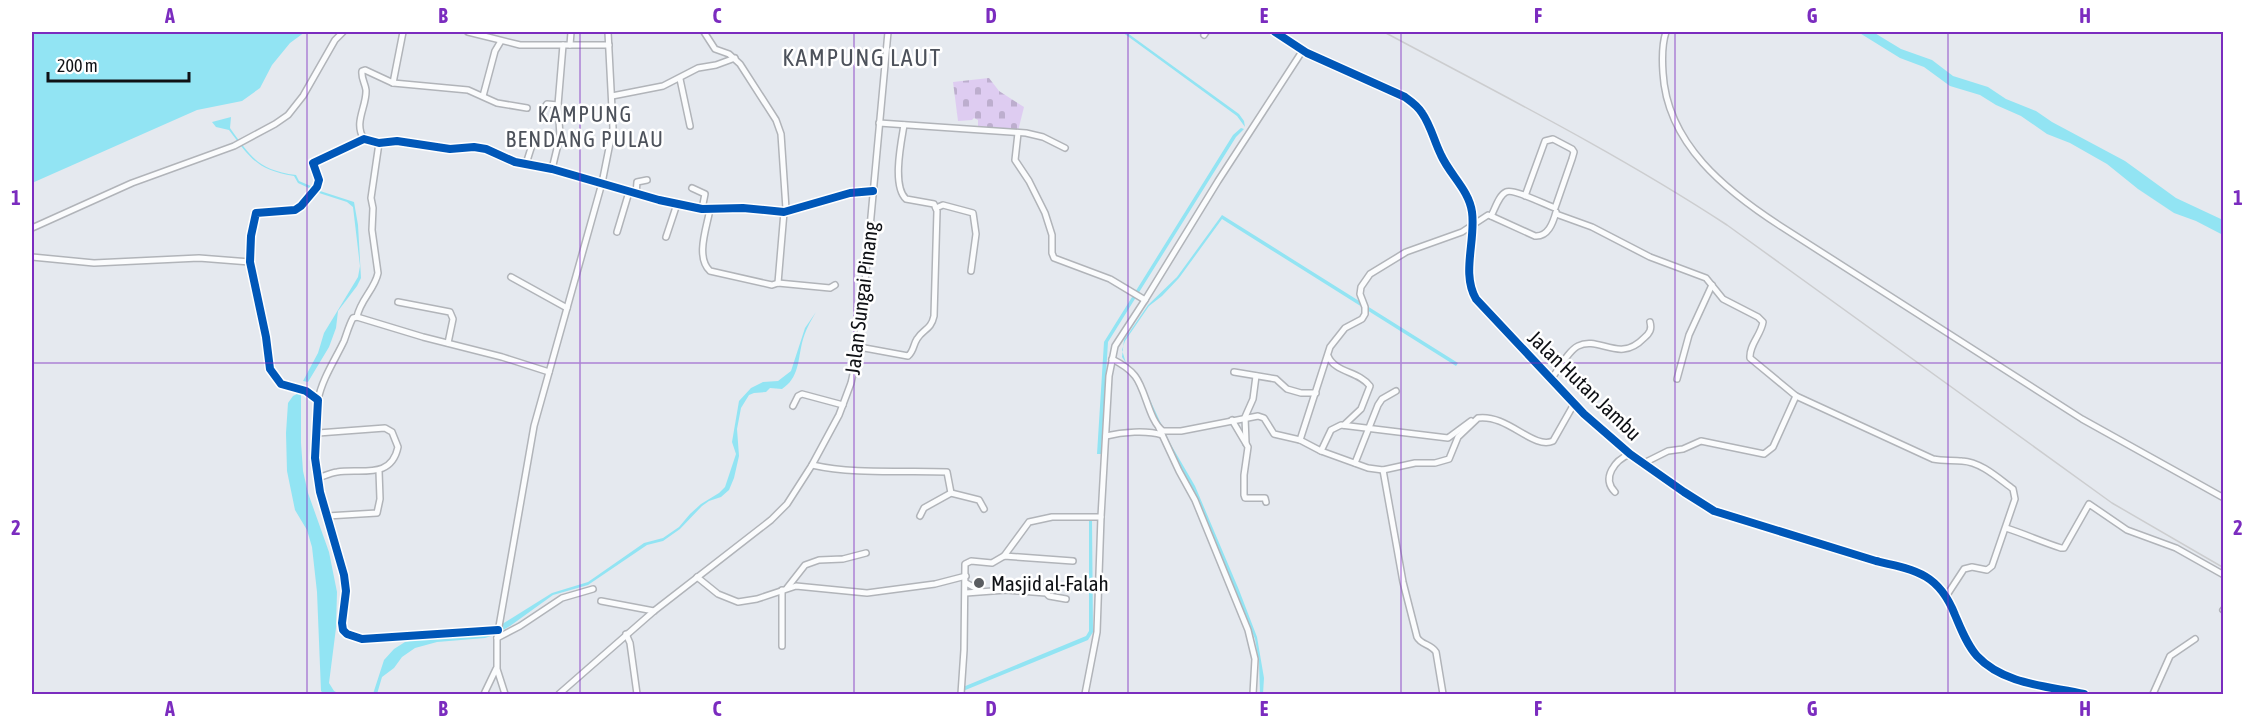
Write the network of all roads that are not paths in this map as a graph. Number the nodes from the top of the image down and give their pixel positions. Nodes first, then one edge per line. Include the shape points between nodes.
1 (343, 32) edge
2 (403, 32) edge
3 (468, 32) edge
4 (571, 32) edge
5 (608, 32) edge
6 (616, 32) edge
7 (704, 32) edge
8 (888, 32) edge
9 (1275, 32) edge
10 (1666, 32) edge
11 (501, 41) junction
12 (563, 45) junction
13 (570, 45) junction
14 (609, 45) junction
15 (1303, 50) junction
16 (735, 58) junction
17 (680, 79) junction
18 (393, 83) junction
19 (483, 96) junction
20 (612, 96) junction
21 (558, 105) junction
22 (545, 107) dead end
23 (527, 108) dead end
24 (879, 123) junction
25 (904, 125) junction
26 (690, 126) dead end
27 (1018, 133) junction
28 (364, 138) junction
29 (379, 143) junction
30 (532, 145) dead end
31 (1065, 148) dead end
32 (526, 164) junction
33 (552, 169) junction
34 (647, 180) dead end
35 (602, 183) junction
36 (692, 188) dead end
37 (873, 191) junction
38 (633, 193) junction
39 (1526, 196) junction
40 (677, 204) junction
41 (936, 208) junction
42 (702, 209) junction
43 (710, 209) junction
44 (1556, 211) junction
45 (784, 212) junction
46 (1491, 216) junction
47 (1472, 226) junction
48 (32, 228) edge
49 (616, 232) dead end
50 (666, 237) dead end
51 (32, 257) edge
52 (250, 262) junction
53 (971, 271) dead end
54 (510, 277) dead end
55 (778, 283) junction
56 (835, 285) dead end
57 (1712, 285) junction
58 (1145, 300) junction
59 (398, 302) dead end
60 (567, 308) junction
61 (357, 317) junction
62 (1650, 322) dead end
63 (448, 343) junction
64 (859, 347) junction
65 (1328, 356) junction
66 (1112, 358) junction
67 (549, 372) junction
68 (1233, 372) dead end
69 (1256, 376) junction
70 (1552, 378) junction
71 (1677, 379) dead end
72 (1396, 391) dead end
73 (1316, 393) junction
74 (1796, 396) junction
75 (318, 400) junction
76 (843, 405) junction
77 (1574, 405) junction
78 (794, 406) dead end
79 (1245, 417) junction
80 (1478, 418) junction
81 (1232, 420) junction
82 (1344, 425) junction
83 (1367, 428) junction
84 (1162, 431) junction
85 (318, 433) junction
86 (1107, 436) junction
87 (1299, 440) junction
88 (1246, 443) junction
89 (1321, 452) junction
90 (1630, 454) junction
91 (1355, 463) junction
92 (1642, 464) junction
93 (812, 465) junction
94 (1383, 470) junction
95 (379, 471) junction
96 (318, 478) junction
97 (1615, 492) dead end
98 (951, 493) junction
99 (2223, 498) edge
100 (1266, 502) dead end
101 (984, 509) dead end
102 (327, 516) junction
103 (920, 516) dead end
104 (1101, 517) junction
105 (2006, 528) junction
106 (866, 553) dead end
107 (1004, 556) junction
108 (1073, 561) dead end
109 (2223, 575) edge
110 (697, 577) junction
111 (966, 579) junction
112 (593, 589) dead end
113 (784, 589) junction
114 (982, 592) junction
115 (966, 593) junction
116 (1947, 595) junction
117 (1066, 599) dead end
118 (601, 601) dead end
119 (654, 611) junction
120 (498, 633) junction
121 (626, 634) junction
122 (2195, 639) dead end
123 (782, 646) dead end
124 (496, 669) junction
125 (484, 694) edge
126 (505, 694) edge
127 (559, 694) edge
128 (637, 694) edge
129 (961, 694) edge
130 (1085, 694) edge
131 (1253, 694) edge
132 (1443, 694) edge
133 (2084, 694) edge
134 (2153, 694) edge

1 - 48 street via 297,105 275,124 234,146 132,183
2 - 18 street
3 - 11 street
4 - 13 street
5 - 6 street
5 - 14 street
7 - 16 street via 715,49
8 - 24 street, Jalan Sungai Pinang
9 - 15 street, Jalan Hutan Jambu
10 - 99 street via 1662,66 1670,113 1687,144 1737,197 2064,407
11 - 12 street
11 - 19 street
12 - 13 street
12 - 21 street
13 - 14 street
14 - 20 street
15 - 47 street, Jalan Hutan Jambu via 1416,104 1470,202
15 - 58 street
16 - 17 street via 698,68
16 - 45 street via 781,134
17 - 20 street
17 - 26 street
18 - 19 street via 464,90
18 - 28 street via 362,71 366,90 360,118
19 - 23 street via 497,103
20 - 35 street via 614,128
21 - 22 street
21 - 33 street via 560,136
24 - 25 street
24 - 37 street, Jalan Sungai Pinang
25 - 27 street
25 - 41 street via 898,173 902,193 906,199 934,204
27 - 31 street via 1043,137
27 - 58 street via 1015,160 1045,213 1054,258 1110,279
28 - 29 street
28 - 52 street via 313,163 319,180 301,206 295,210 256,213
29 - 32 street via 397,141 450,149 474,147
29 - 61 street via 371,198 378,273
30 - 32 street
32 - 33 street
33 - 35 street
34 - 38 street via 637,182
35 - 38 street
35 - 60 street
36 - 42 street via 705,194
37 - 45 street
37 - 64 street, Jalan Sungai Pinang
38 - 40 street
38 - 49 street
39 - 44 street
39 - 44 street via 1545,141 1553,139 1574,152
39 - 46 street via 1508,190
40 - 42 street
40 - 50 street
41 - 53 street via 943,205 973,213 976,234
41 - 64 street via 936,306 931,326 917,339 908,356
42 - 43 street
43 - 45 street
43 - 55 street via 702,254 707,268 755,282
44 - 46 street via 1542,237
44 - 57 street via 1650,257 1706,278
45 - 55 street
46 - 47 street
47 - 65 street via 1406,252 1370,274 1361,287 1365,311 1362,319 1338,336
47 - 70 street, Jalan Hutan Jambu via 1472,291 1489,314
51 - 52 street via 94,263 199,258
52 - 75 street via 270,369 281,384 306,391
54 - 60 street
55 - 56 street via 831,288
57 - 71 street via 1689,335
57 - 74 street via 1723,299 1761,320 1762,328 1749,356
58 - 66 street via 1118,340
59 - 63 street via 450,312 453,318
60 - 67 street
61 - 63 street
61 - 75 street via 350,321
62 - 70 street via 1647,335 1627,350 1577,346
63 - 67 street
64 - 76 street, Jalan Sungai Pinang
65 - 73 street
65 - 82 street via 1330,362 1370,386 1361,409
66 - 84 street via 1137,378
66 - 86 street
67 - 120 street via 533,433
68 - 69 street
69 - 73 street via 1278,379 1296,392
69 - 79 street via 1253,399
70 - 77 street, Jalan Hutan Jambu
72 - 83 street via 1382,399
73 - 87 street
74 - 92 street via 1773,447 1764,454 1701,441
74 - 105 street via 1933,459 1977,464 2015,492
75 - 85 street
76 - 78 street via 802,394
76 - 93 street, Jalan Sungai Pinang
77 - 80 street via 1549,443 1535,440 1501,420
77 - 90 street, Jalan Hutan Jambu
79 - 81 street
79 - 87 street via 1262,417 1274,434
79 - 88 street
80 - 83 street via 1448,438
80 - 94 street via 1458,437 1449,459
81 - 84 street
81 - 88 street
82 - 83 street
82 - 89 street via 1331,430
83 - 91 street
84 - 86 street
84 - 131 street via 1248,630 1255,659
85 - 95 street via 389,429 398,447 389,465
85 - 96 street
86 - 104 street
87 - 89 street
88 - 100 street via 1245,498 1265,498
89 - 91 street
90 - 92 street, Jalan Hutan Jambu
90 - 97 street via 1613,466 1610,481
91 - 94 street
92 - 116 street, Jalan Hutan Jambu via 1714,510 1914,571
93 - 98 street via 845,472 947,472
93 - 110 street, Jalan Sungai Pinang via 787,504 771,520
94 - 132 street via 1417,637 1436,652
95 - 96 street via 337,472
95 - 102 street via 381,493 376,513
96 - 102 street
98 - 101 street via 979,500
98 - 103 street via 924,508
102 - 120 street via 344,575 342,623 347,634 362,639
104 - 107 street via 1052,517 1029,522
104 - 130 street via 1097,632
105 - 109 street via 2064,548 2089,504 2121,527 2176,548
105 - 116 street via 1992,566 1987,570 1964,569
106 - 113 street via 805,565
107 - 108 street
107 - 111 street via 992,563 965,564
110 - 113 street via 718,594 738,602
110 - 119 street, Jalan Sungai Pinang
111 - 113 street via 867,593 807,586
111 - 114 street
111 - 115 street
112 - 120 street via 562,598 520,626
113 - 123 street
114 - 115 street
114 - 117 street via 1046,592
115 - 129 street
116 - 133 street, Jalan Hutan Jambu via 1966,639 1986,664 2014,679
118 - 119 street
119 - 121 street, Jalan Sungai Pinang
120 - 124 street
121 - 127 street, Jalan Sungai Pinang
121 - 128 street
122 - 134 street via 2170,656
124 - 125 street
124 - 126 street

